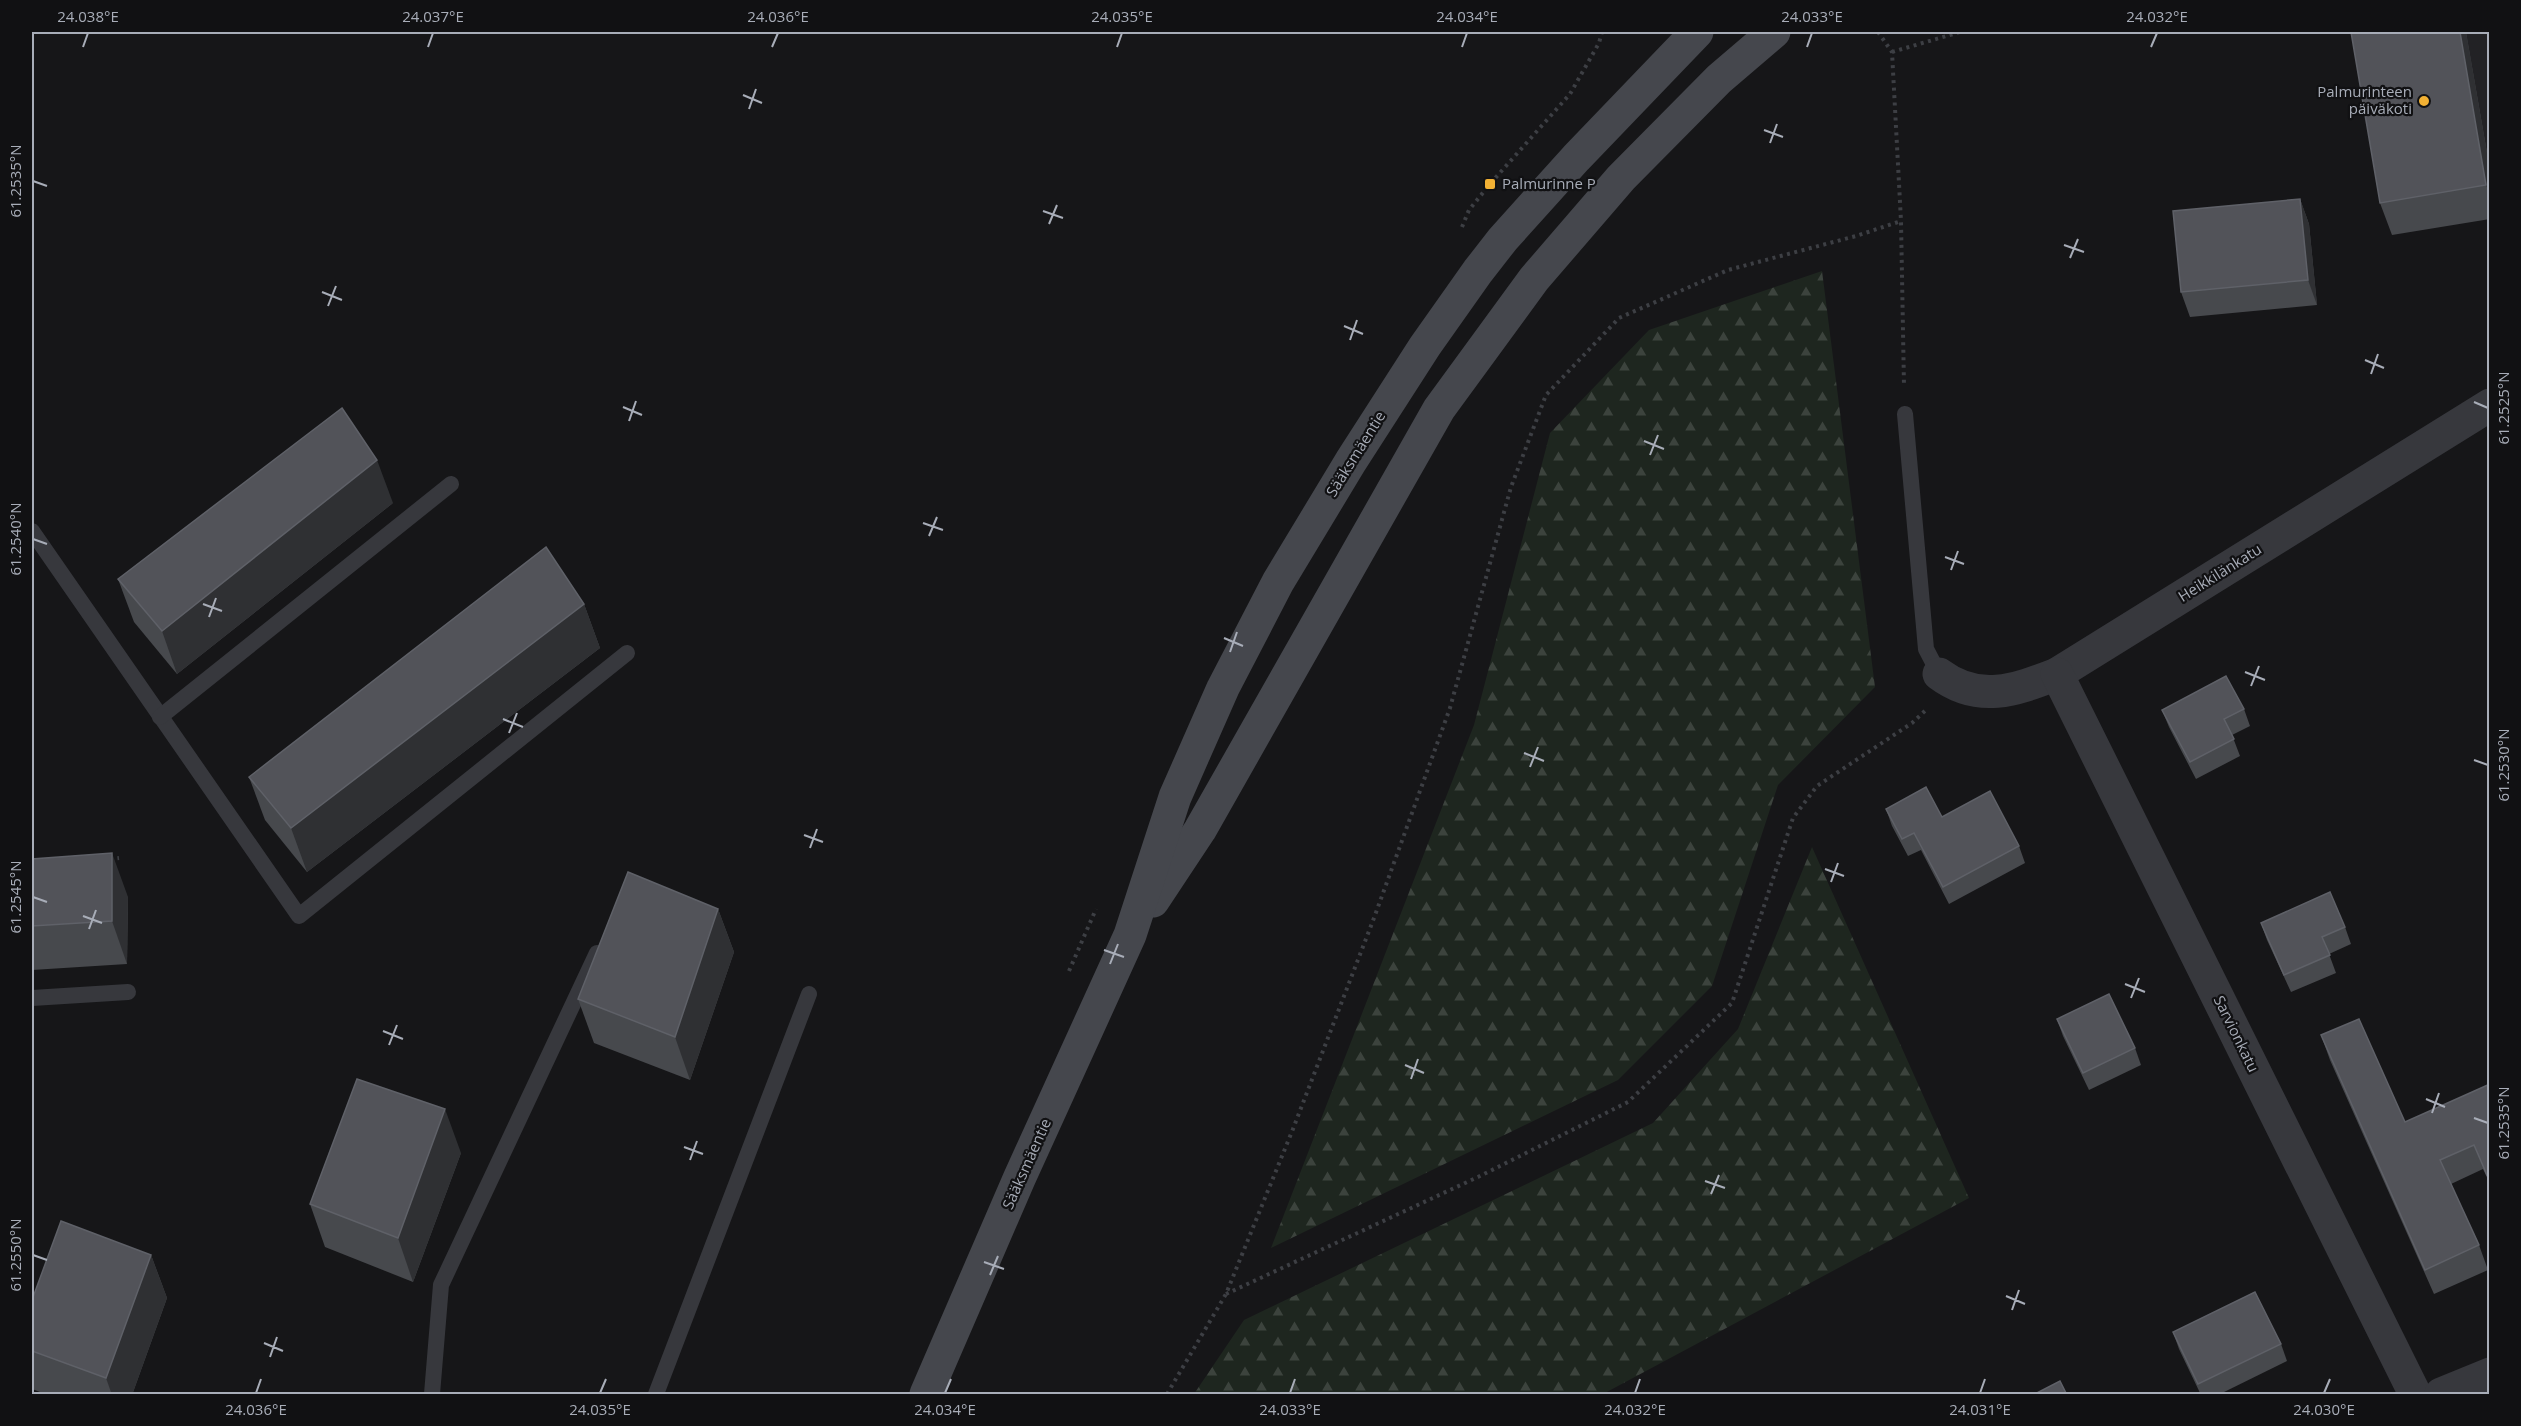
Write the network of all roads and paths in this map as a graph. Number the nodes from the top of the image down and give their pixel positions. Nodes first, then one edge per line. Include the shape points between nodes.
1 (1878, 32) edge
2 (1960, 32) edge
3 (1770, 33) edge
4 (1690, 34) edge
5 (1892, 52) junction
6 (1719, 79) junction
7 (1901, 221) junction
8 (2490, 405) edge
9 (1905, 414) joint
10 (451, 484) dead end
11 (32, 531) edge
12 (627, 653) dead end
13 (2057, 674) junction
14 (1946, 679) junction
15 (160, 717) junction
16 (119, 858) dead end
17 (108, 859) edge
18 (1130, 935) junction
19 (597, 953) edge
20 (128, 993) dead end
21 (809, 994) dead end
22 (32, 998) edge
23 (1226, 1294) junction
24 (2490, 1374) edge
25 (432, 1395) edge
26 (656, 1395) edge
27 (926, 1395) edge
28 (1167, 1395) edge
29 (2415, 1395) edge
30 (2441, 1395) edge

1 - 5 path
2 - 5 path
3 - 6 main road, Sääksmäentie
4 - 6 main road, Sääksmäentie
4 - 18 main road, Sääksmäentie via 1503,239 1425,346 1351,461 1278,582 1223,688 1174,797
5 - 7 path
6 - 18 main road, Sääksmäentie via 1621,178 1541,270 1439,409 1200,830
7 - 9 path
7 - 23 path via 1728,270 1619,318 1545,395 1511,487 1450,708 1314,1074
8 - 13 street, Heikkilänkatu
9 - 14 lane via 1926,648
10 - 15 lane
11 - 15 lane
12 - 15 lane via 299,916
13 - 14 street, Heikkilänkatu via 2016,690 1983,693
13 - 29 street, Sarvionkatu
14 - 23 path via 1912,723 1817,786 1793,818 1732,1004 1628,1102 1478,1177
16 - 17 path
18 - 27 main road, Sääksmäentie
19 - 25 lane via 441,1285
20 - 22 lane
21 - 26 lane
23 - 28 path
24 - 30 street

